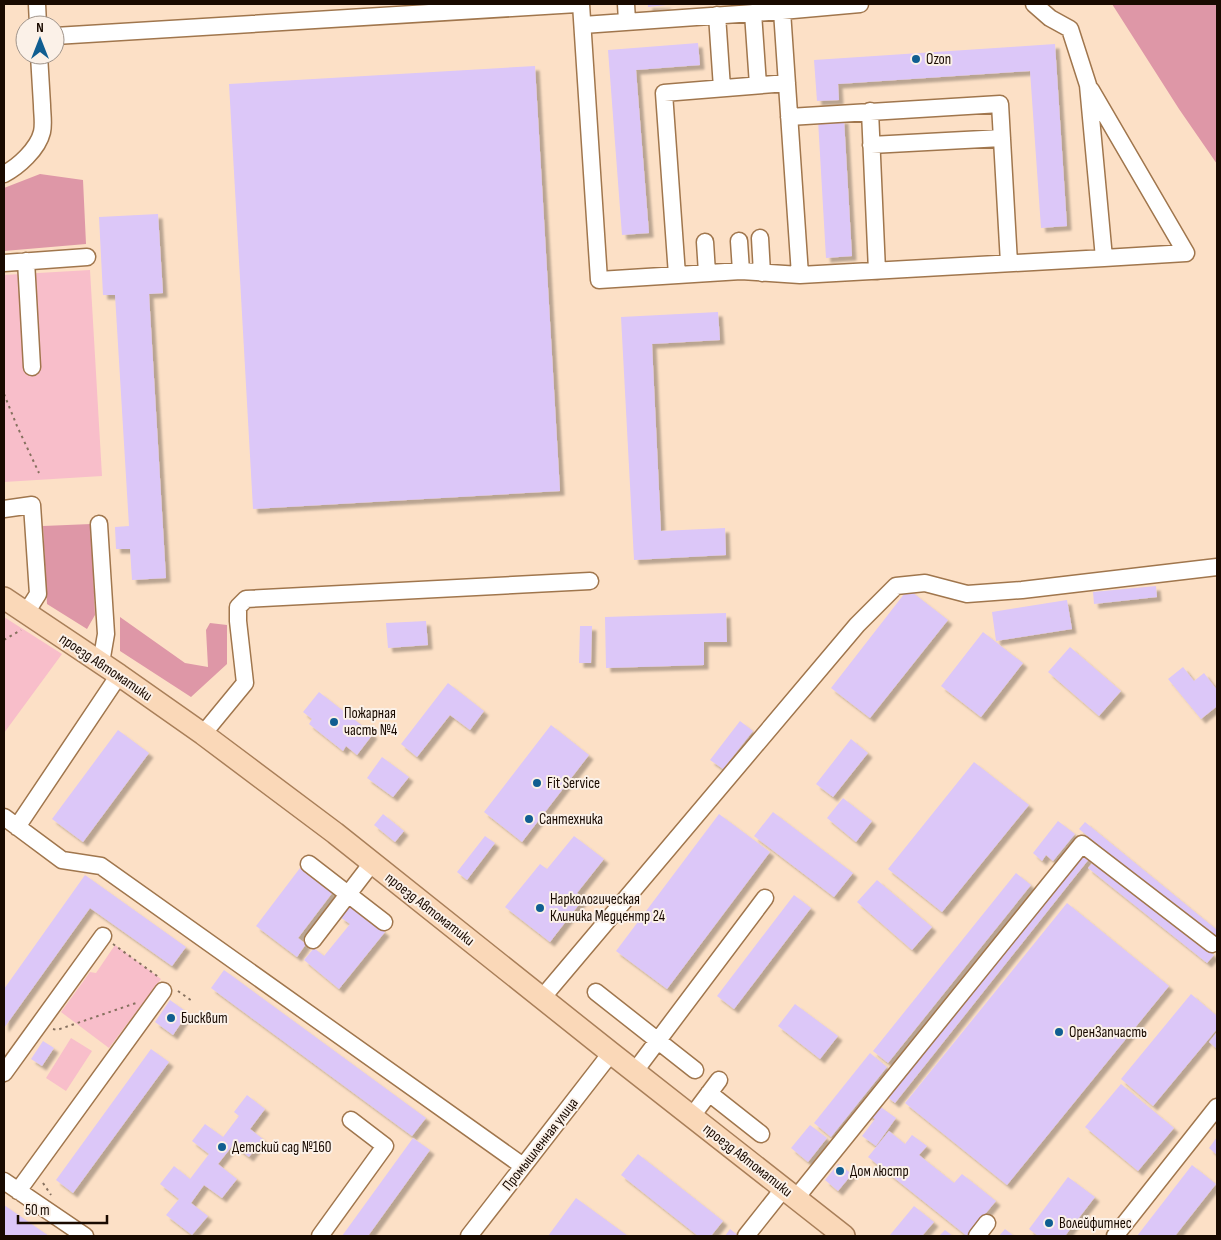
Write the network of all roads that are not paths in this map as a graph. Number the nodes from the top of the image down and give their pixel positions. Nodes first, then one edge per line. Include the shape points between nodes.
1 (577, 4) edge
2 (581, 4) edge
3 (626, 4) edge
4 (842, 4) edge
5 (860, 4) edge
6 (1034, 4) edge
7 (517, 6) edge
8 (782, 11) junction
9 (711, 12) edge
10 (753, 13) junction
11 (627, 21) junction
12 (583, 25) junction
13 (65, 35) edge
14 (40, 65) edge
15 (787, 83) junction
16 (758, 85) junction
17 (1088, 85) junction
18 (722, 88) junction
19 (870, 111) junction
20 (789, 116) junction
21 (1002, 138) junction
22 (871, 145) junction
23 (4, 174) edge
24 (760, 238) dead end
25 (738, 241) dead end
26 (704, 242) dead end
27 (87, 257) dead end
28 (1104, 258) junction
29 (26, 261) junction
30 (4, 263) edge
31 (1009, 263) junction
32 (741, 270) junction
33 (877, 270) junction
34 (707, 273) junction
35 (762, 273) junction
36 (677, 274) junction
37 (800, 275) junction
38 (32, 367) dead end
39 (4, 508) edge
40 (99, 524) dead end
41 (1217, 567) edge
42 (590, 581) dead end
43 (4, 598) edge
44 (26, 613) junction
45 (101, 663) junction
46 (119, 675) junction
47 (203, 734) junction
48 (10, 822) edge
49 (372, 863) junction
50 (308, 864) dead end
51 (348, 894) junction
52 (766, 898) dead end
53 (384, 922) dead end
54 (103, 936) road end
55 (313, 940) dead end
56 (1212, 944) dead end
57 (162, 985) road end
58 (596, 992) dead end
59 (542, 998) junction
60 (657, 1041) junction
61 (611, 1053) junction
62 (695, 1070) dead end
63 (634, 1071) junction
64 (4, 1073) edge
65 (719, 1080) dead end
66 (709, 1093) junction
67 (1217, 1107) edge
68 (692, 1116) junction
69 (351, 1120) dead end
70 (761, 1134) dead end
71 (524, 1166) junction
72 (4, 1181) edge
73 (18, 1191) junction
74 (790, 1193) junction
75 (85, 1236) edge
76 (320, 1236) edge
77 (469, 1236) edge
78 (746, 1236) edge
79 (844, 1236) edge
80 (1115, 1236) edge

1 - 7 street
2 - 12 street
3 - 11 street
4 - 5 street
4 - 8 street
6 - 17 street via 1070,29
7 - 13 street
8 - 10 street
8 - 15 street
9 - 10 street
9 - 11 street
9 - 18 street
10 - 16 street
11 - 12 street
12 - 36 street via 599,280
14 - 23 street via 42,132 21,162
15 - 16 street
15 - 20 street
16 - 18 street
17 - 28 street
17 - 28 street via 1186,253
18 - 36 street via 664,93
19 - 20 street
19 - 21 street via 1000,104
19 - 22 street
20 - 37 street
21 - 22 street
21 - 31 street
22 - 33 street
24 - 35 street
25 - 32 street
26 - 34 street
27 - 29 street
28 - 31 street
29 - 30 street
29 - 38 street
31 - 33 street
32 - 34 street
32 - 35 street
33 - 37 street
34 - 36 street
35 - 37 street
39 - 44 street via 32,505 38,594
40 - 45 street via 106,634
41 - 59 street via 967,594 925,582 896,586 857,625
42 - 47 street via 246,599 238,606 245,683
43 - 44 main road, проезд Автоматики
44 - 45 main road, проезд Автоматики
45 - 46 main road, проезд Автоматики
46 - 47 main road, проезд Автоматики
46 - 48 street
47 - 49 main road, проезд Автоматики
48 - 71 street via 62,860 101,866
49 - 51 street
49 - 59 main road, проезд Автоматики
50 - 51 street
51 - 53 street
51 - 55 street
52 - 60 street
54 - 64 street
56 - 74 street via 1082,844
57 - 73 street
58 - 60 street
59 - 61 main road, проезд Автоматики
60 - 62 street
60 - 63 street
61 - 63 main road, проезд Автоматики
61 - 71 street, Промышленная улица
63 - 68 main road, проезд Автоматики
65 - 66 street
66 - 68 street
66 - 70 street
67 - 80 street
68 - 74 main road, проезд Автоматики
69 - 76 street via 385,1146
71 - 77 street, Промышленная улица
72 - 73 street
73 - 75 street
74 - 78 street
74 - 79 main road, проезд Автоматики

